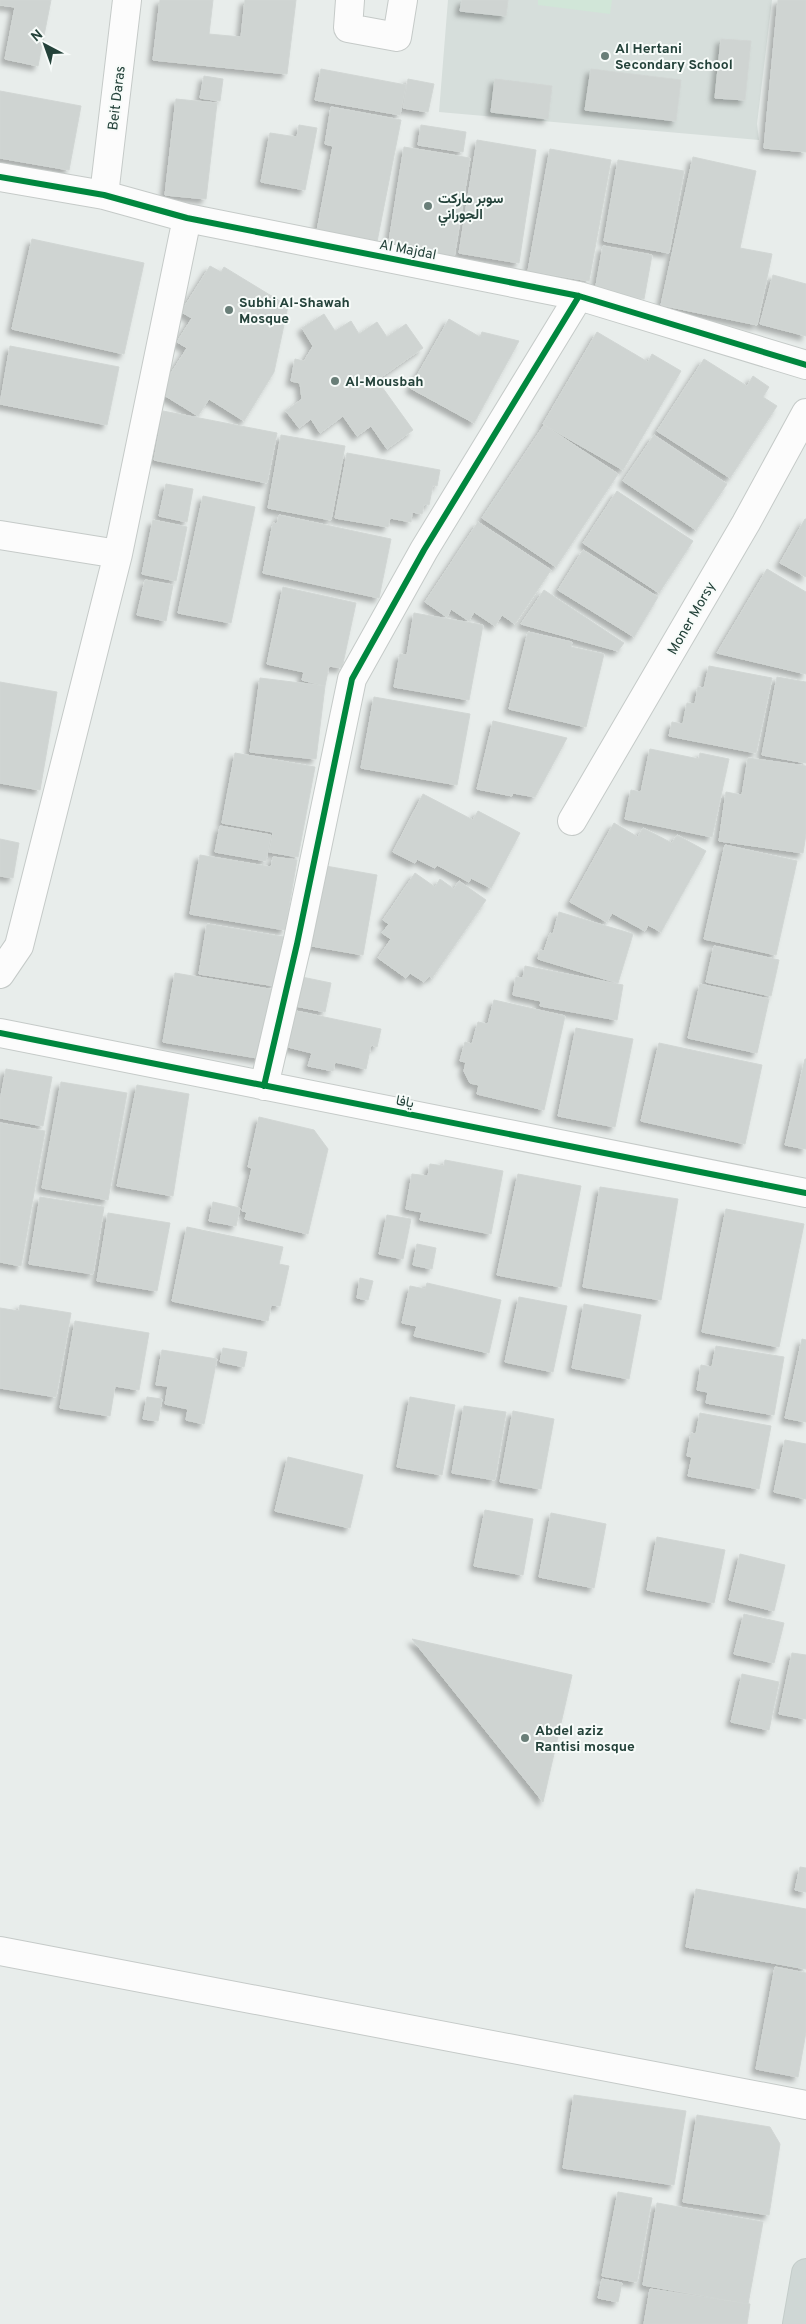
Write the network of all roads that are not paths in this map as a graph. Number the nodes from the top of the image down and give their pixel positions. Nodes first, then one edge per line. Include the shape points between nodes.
1 (128, 0) edge
2 (350, 0) edge
3 (403, 0) edge
4 (0, 178) edge
5 (104, 195) junction
6 (187, 218) junction
7 (579, 296) junction
8 (806, 365) edge
9 (806, 414) edge
10 (0, 535) edge
11 (118, 554) junction
12 (572, 821) dead end
13 (0, 974) edge
14 (0, 1033) edge
15 (264, 1086) junction
16 (806, 1193) edge
17 (0, 1952) edge
18 (806, 2105) edge
19 (806, 2273) edge
20 (797, 2324) edge

1 - 5 street, Beit Daras
2 - 3 street via 348,28 398,37
4 - 5 street, Al Majdal
5 - 6 street, Al Majdal
6 - 7 street, Al Majdal
6 - 11 street
7 - 8 street, Al Majdal
7 - 15 street via 424,550 352,680
9 - 12 street, Moner Morsy
10 - 11 street
11 - 13 street via 19,946
14 - 15 street, يافا
15 - 16 street, يافا
17 - 18 street
19 - 20 main road

